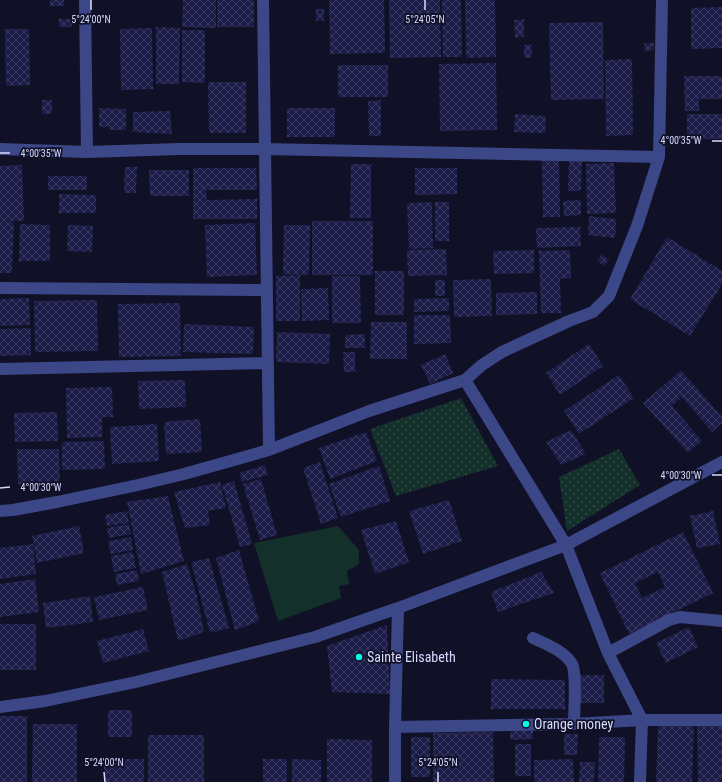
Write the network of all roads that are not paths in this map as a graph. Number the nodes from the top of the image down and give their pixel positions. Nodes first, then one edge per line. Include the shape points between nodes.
1 (85, 0) edge
2 (262, 0) edge
3 (662, 0) edge
4 (0, 149) edge
5 (264, 149) junction
6 (87, 152) junction
7 (659, 157) junction
8 (0, 288) edge
9 (266, 290) junction
10 (267, 363) junction
11 (0, 369) edge
12 (465, 380) junction
13 (269, 450) junction
14 (722, 462) edge
15 (0, 511) edge
16 (566, 546) junction
17 (398, 608) junction
18 (722, 621) edge
19 (532, 638) dead end
20 (608, 653) junction
21 (0, 708) edge
22 (642, 720) junction
23 (722, 720) edge
24 (574, 724) junction
25 (394, 727) junction
26 (395, 782) edge
27 (640, 782) edge

1 - 6 street
2 - 5 street
3 - 7 street
4 - 6 street
5 - 6 street
5 - 7 street
5 - 9 street
7 - 12 street via 637,226 609,296 593,312 502,352
8 - 9 street
9 - 10 street
10 - 11 street
10 - 13 street
12 - 13 street via 369,411
12 - 16 street
13 - 15 street via 138,485
14 - 16 street
16 - 17 street
16 - 20 street
17 - 21 street via 315,637 136,682
17 - 25 street
18 - 20 street via 680,617 669,620
19 - 24 street via 562,653 572,664
20 - 22 street
22 - 23 street
22 - 24 street
22 - 27 street
24 - 25 street
25 - 26 street

